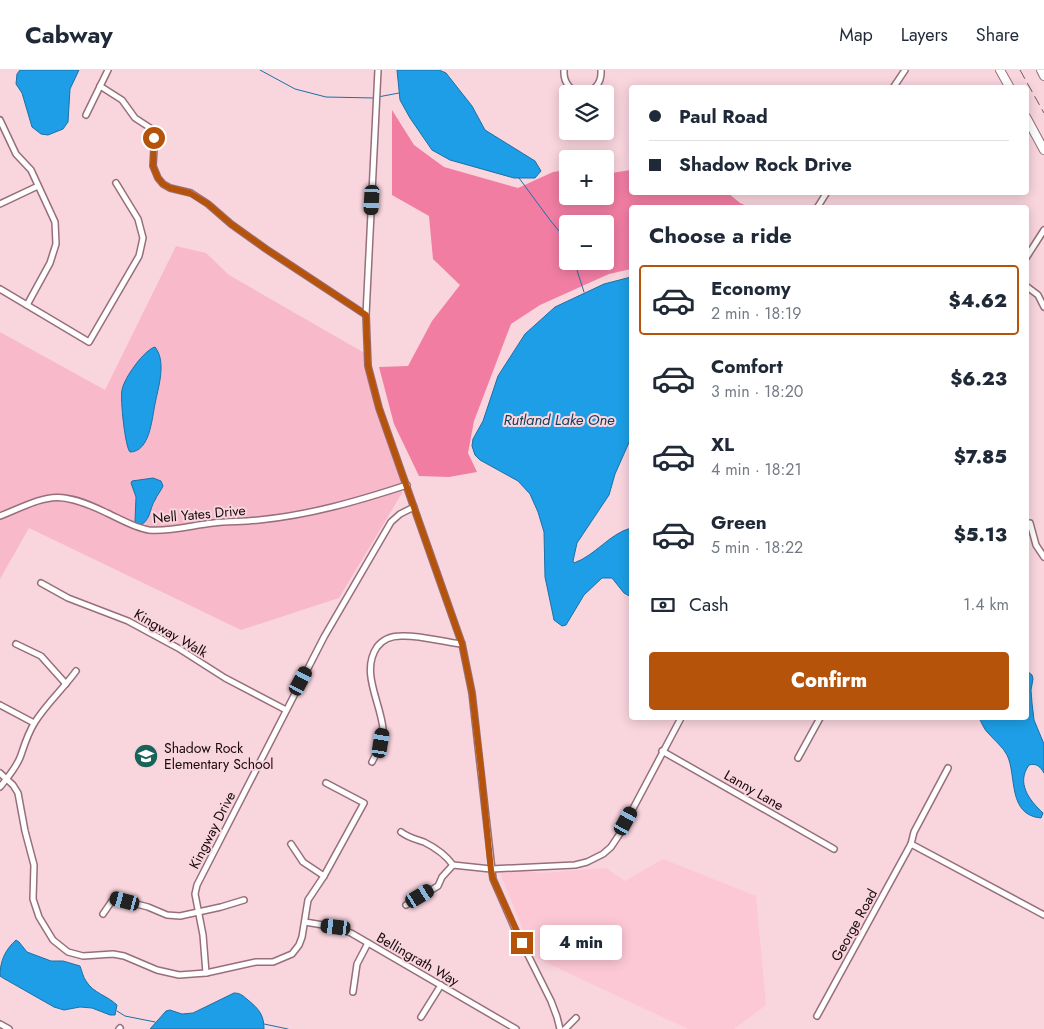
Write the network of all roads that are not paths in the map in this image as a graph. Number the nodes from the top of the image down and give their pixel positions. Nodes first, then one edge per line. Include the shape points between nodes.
1 (108, 70) edge
2 (378, 70) edge
3 (564, 70) edge
4 (601, 70) edge
5 (905, 70) edge
6 (1000, 70) edge
7 (1041, 70) edge
8 (1044, 76) edge
9 (895, 85) edge
10 (1008, 85) edge
11 (100, 86) junction
12 (86, 115) dead end
13 (0, 120) edge
14 (1029, 122) edge
15 (1044, 150) edge
16 (116, 182) dead end
17 (38, 186) junction
18 (0, 204) edge
19 (1044, 230) edge
20 (1029, 253) edge
21 (1029, 288) edge
22 (0, 290) edge
23 (27, 305) junction
24 (1044, 307) edge
25 (366, 315) junction
26 (406, 485) junction
27 (414, 507) junction
28 (0, 516) edge
29 (1030, 523) dead end
30 (1044, 557) edge
31 (41, 583) dead end
32 (16, 644) dead end
33 (462, 644) junction
34 (76, 671) dead end
35 (66, 684) junction
36 (0, 705) edge
37 (286, 710) junction
38 (680, 720) edge
39 (819, 720) edge
40 (34, 723) junction
41 (662, 751) junction
42 (798, 758) dead end
43 (372, 762) dead end
44 (948, 768) dead end
45 (0, 773) edge
46 (7, 778) junction
47 (326, 783) dead end
48 (0, 787) edge
49 (402, 832) dead end
50 (291, 844) dead end
51 (911, 844) junction
52 (834, 849) dead end
53 (453, 865) junction
54 (491, 870) junction
55 (324, 876) junction
56 (244, 900) dead end
57 (406, 904) dead end
58 (199, 913) junction
59 (103, 914) dead end
60 (1044, 915) edge
61 (305, 922) junction
62 (368, 943) junction
63 (206, 973) junction
64 (441, 985) junction
65 (353, 992) dead end
66 (817, 1016) dead end
67 (421, 1018) dead end
68 (576, 1018) dead end
69 (0, 1024) edge
70 (9, 1029) edge
71 (516, 1029) edge
72 (560, 1029) edge
73 (565, 1029) edge

1 - 11 street
2 - 25 street
3 - 4 street via 568,86 579,92 596,87
5 - 9 street
6 - 10 main road
7 - 8 main road
11 - 12 street
11 - 25 street via 122,100 135,118 155,131 153,166 163,184 190,193 208,204 266,249
13 - 17 street via 10,144 31,170
14 - 15 main road
16 - 23 street via 138,219 143,238 140,256 89,342
17 - 18 street
17 - 23 street via 55,222 56,244 50,263
19 - 20 street
21 - 24 street
22 - 23 street
25 - 26 street via 368,366
26 - 27 street
26 - 28 street, Nell Yates Drive via 342,505 296,514 162,530 135,526 67,497 50,497
27 - 33 street
27 - 37 street, Kingway Drive via 400,514 388,526
29 - 30 street via 1036,545
31 - 37 street, Kingway Walk via 68,598 128,621
32 - 35 street via 41,656
33 - 43 street via 400,636 386,639 377,648 370,668 383,730
33 - 54 street via 472,693
34 - 35 street
35 - 40 street
36 - 40 street
37 - 58 street, Kingway Drive via 197,886 195,894
38 - 41 street
39 - 42 street
40 - 46 street via 16,766
41 - 52 street, Lanny Lane
41 - 54 street via 612,847 604,854 575,865
44 - 51 street, George Road via 914,832
45 - 46 street
46 - 48 street
46 - 63 street via 18,793 32,856 35,909 60,947 83,956 124,956 174,974
47 - 55 street via 364,803
49 - 53 street via 408,838 441,851
50 - 55 street via 303,862
51 - 60 street
51 - 66 street, George Road
53 - 54 street
53 - 57 street via 438,886
54 - 72 street via 515,929 551,1001
55 - 61 street via 308,900
56 - 58 street
58 - 59 street via 171,915 114,898
58 - 63 street, Kingway Drive
61 - 62 street, Bellingrath Way via 336,927
61 - 63 street via 299,945 285,958
62 - 64 street, Bellingrath Way
62 - 65 street via 357,964
64 - 67 street
64 - 71 street, Bellingrath Way
68 - 73 street
69 - 70 street

